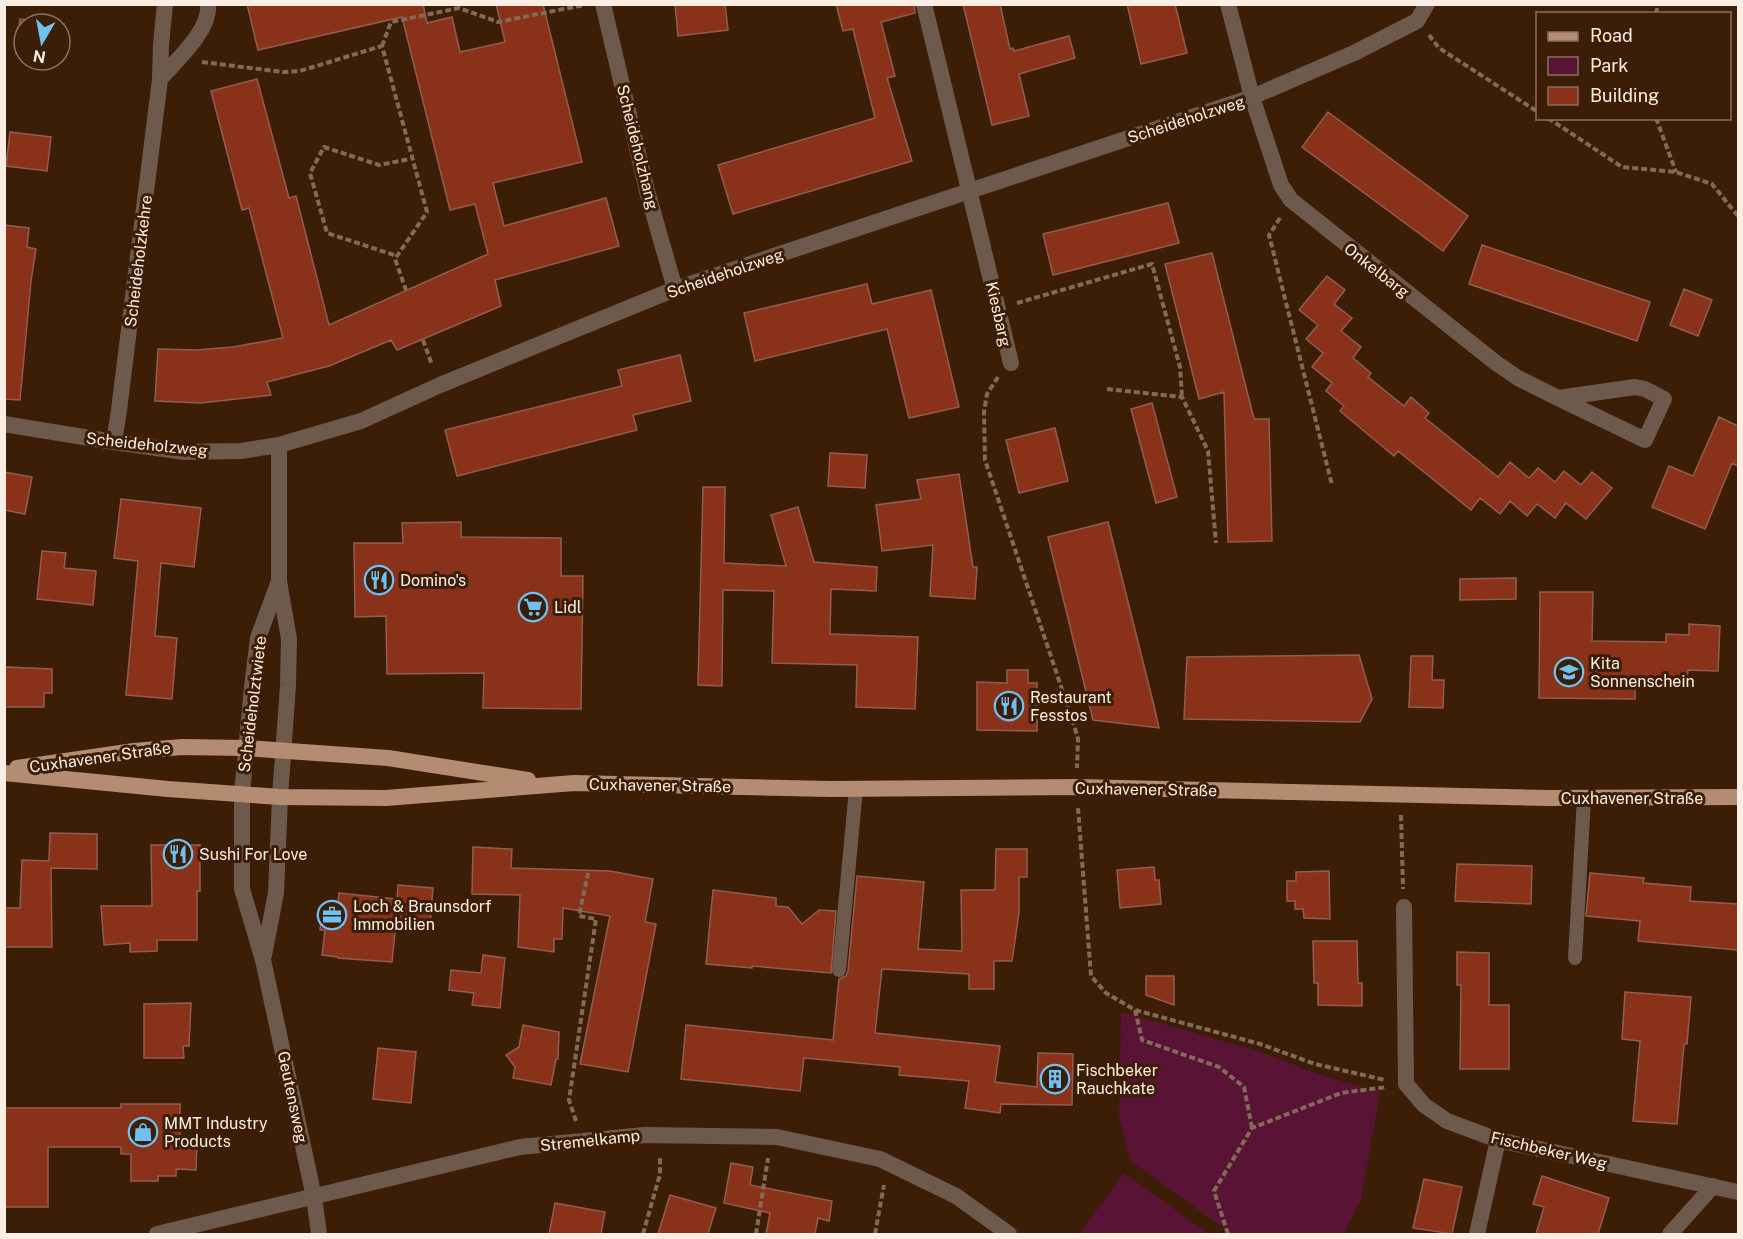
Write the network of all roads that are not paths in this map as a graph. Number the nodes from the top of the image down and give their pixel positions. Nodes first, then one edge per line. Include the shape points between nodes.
1 (165, 4) edge
2 (208, 4) edge
3 (603, 4) edge
4 (924, 4) edge
5 (1228, 4) edge
6 (1427, 4) edge
7 (160, 79) junction
8 (1252, 97) junction
9 (969, 191) junction
10 (675, 289) junction
11 (1011, 363) road end
12 (1558, 398) junction
13 (4, 424) edge
14 (114, 442) junction
15 (279, 445) junction
16 (279, 581) junction
17 (245, 748) junction
18 (283, 751) junction
19 (4, 772) edge
20 (554, 784) junction
21 (856, 789) junction
22 (242, 794) junction
23 (280, 797) junction
24 (1738, 797) edge
25 (1584, 798) junction
26 (1404, 908) road end
27 (1575, 958) dead end
28 (263, 960) junction
29 (838, 970) dead end
30 (1498, 1140) junction
31 (1713, 1186) junction
32 (1738, 1192) edge
33 (314, 1197) junction
34 (157, 1234) edge
35 (320, 1234) edge
36 (1009, 1234) edge
37 (1477, 1234) edge
38 (1670, 1234) edge

1 - 7 street, Scheideholzkehre
2 - 7 street via 206,23
3 - 10 street, Scheideholzhang via 647,191
4 - 9 street, Kiesbarg
5 - 8 street, Onkelbarg
6 - 8 street, Scheideholzweg via 1417,21
7 - 14 street, Scheideholzkehre
8 - 9 street, Scheideholzweg
8 - 12 street, Onkelbarg via 1281,184 1291,200 1488,357
9 - 10 street, Scheideholzweg
9 - 11 street, Kiesbarg
10 - 15 street, Scheideholzweg via 361,421
12 - 12 street, Onkelbarg via 1635,387 1664,399 1645,440
13 - 14 street, Scheideholzweg
14 - 15 street, Scheideholzweg via 185,452 241,451
15 - 16 street, Scheideholztwiete
16 - 17 street, Scheideholztwiete via 258,638
16 - 18 street, Scheideholztwiete via 289,639
17 - 18 main road, Cuxhavener Straße
17 - 19 main road, Cuxhavener Straße via 172,747
17 - 22 street, Scheideholztwiete
18 - 20 main road, Cuxhavener Straße via 388,758
18 - 23 street, Scheideholztwiete
19 - 22 main road, Cuxhavener Straße
20 - 21 main road, Cuxhavener Straße
20 - 23 main road, Cuxhavener Straße via 386,798
21 - 25 main road, Cuxhavener Straße via 1077,787
21 - 29 lane
22 - 23 main road, Cuxhavener Straße
22 - 28 street, Geutensweg via 242,889
23 - 28 street, Geutensweg via 276,893
24 - 25 main road, Cuxhavener Straße
25 - 27 lane
26 - 30 street, Fischbeker Weg via 1406,1084 1424,1105 1447,1121
28 - 33 street, Geutensweg
30 - 31 street, Fischbeker Weg
30 - 37 street
31 - 32 street, Fischbeker Weg
31 - 38 street
33 - 34 street, Stremelkamp
33 - 35 street, Geutensweg
33 - 36 street, Stremelkamp via 520,1147 660,1135 772,1136 880,1159 956,1197

